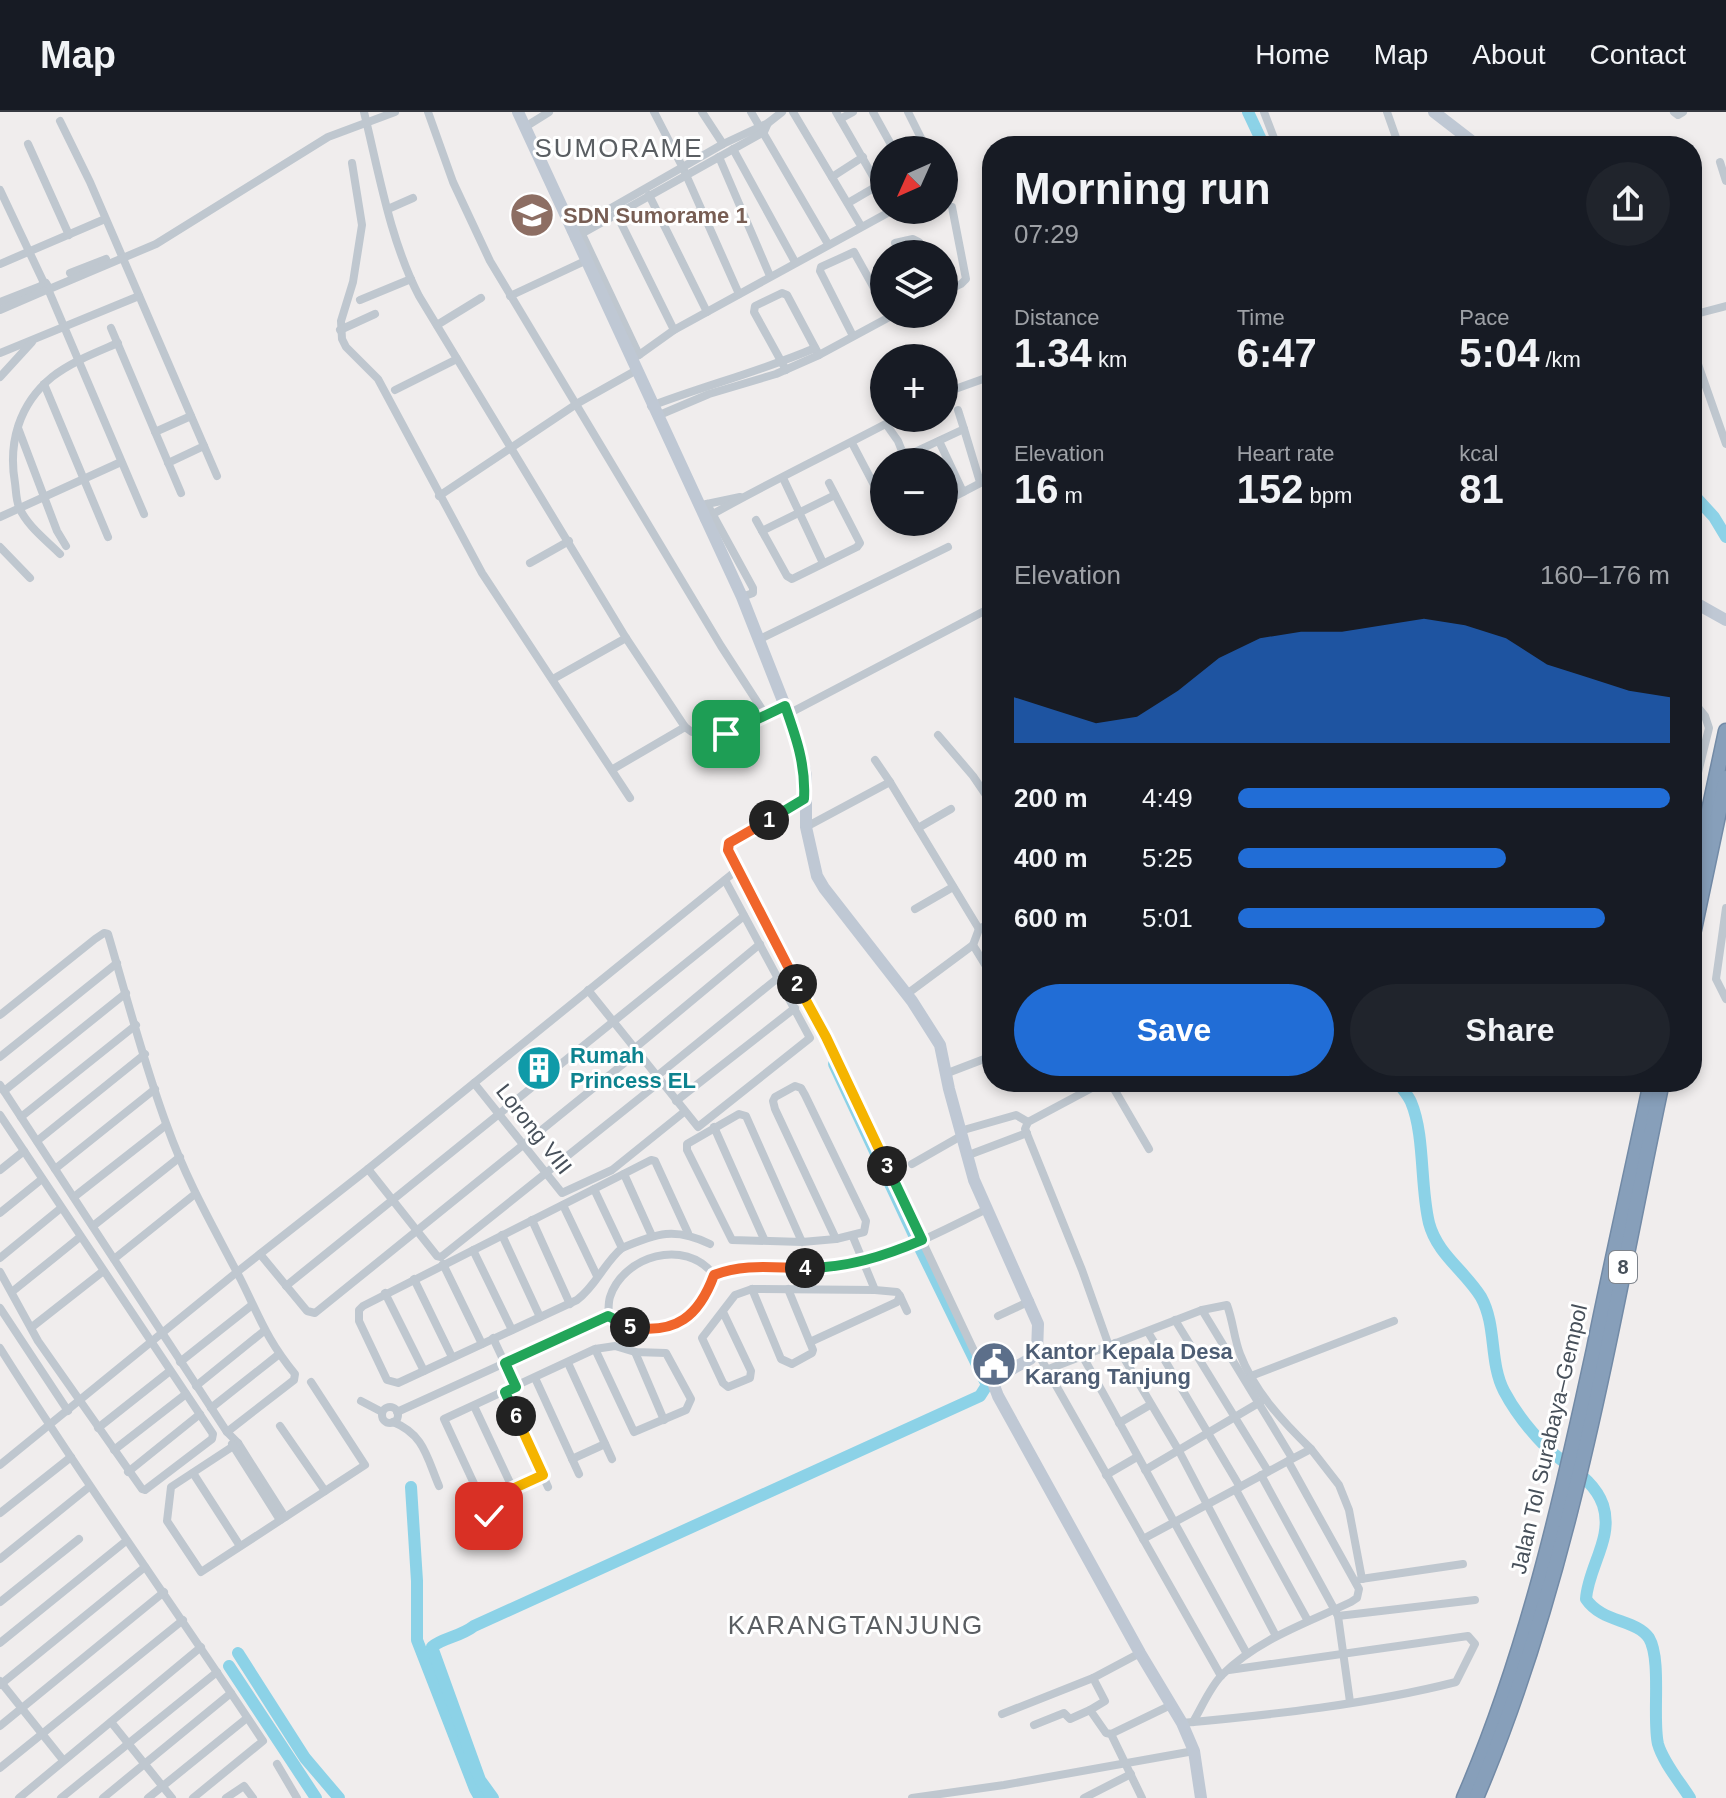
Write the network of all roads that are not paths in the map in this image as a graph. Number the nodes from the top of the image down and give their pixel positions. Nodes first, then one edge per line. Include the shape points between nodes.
1 (395, 112) edge
2 (428, 112) edge
3 (549, 112) edge
4 (654, 112) edge
5 (702, 112) edge
6 (751, 112) edge
7 (782, 112) edge
8 (793, 112) edge
9 (853, 112) edge
10 (873, 112) edge
11 (908, 112) edge
12 (1264, 112) edge
13 (1387, 112) edge
14 (1434, 112) edge
15 (1674, 112) edge
16 (1683, 112) edge
17 (838, 116) edge
18 (366, 117) edge
19 (526, 117) edge
20 (60, 121) dead end
21 (764, 127) junction
22 (886, 136) edge
23 (920, 136) edge
24 (1273, 136) edge
25 (1395, 136) edge
26 (1465, 136) edge
27 (28, 144) dead end
28 (723, 144) junction
29 (733, 149) junction
30 (719, 157) junction
31 (863, 157) junction
32 (1720, 162) dead end
33 (352, 163) dead end
34 (870, 168) edge
35 (684, 171) junction
36 (832, 177) junction
37 (1726, 181) edge
38 (0, 190) edge
39 (870, 190) edge
40 (649, 195) junction
41 (413, 198) dead end
42 (848, 203) junction
43 (388, 209) junction
44 (617, 215) junction
45 (105, 219) junction
46 (870, 222) edge
47 (955, 224) edge
48 (861, 226) junction
49 (577, 233) junction
50 (69, 235) junction
51 (828, 244) junction
52 (30, 250) junction
53 (127, 255) junction
54 (585, 261) junction
55 (795, 262) junction
56 (0, 264) edge
57 (770, 276) junction
58 (411, 279) junction
59 (870, 281) edge
60 (958, 285) edge
61 (46, 287) junction
62 (739, 294) junction
63 (139, 296) junction
64 (510, 296) junction
65 (481, 298) dead end
66 (360, 300) dead end
67 (0, 302) edge
68 (1726, 306) edge
69 (0, 310) edge
70 (707, 312) junction
71 (1702, 312) edge
72 (375, 314) dead end
73 (437, 325) junction
74 (62, 326) junction
75 (870, 327) edge
76 (111, 328) dead end
77 (340, 330) junction
78 (674, 330) junction
79 (853, 336) junction
80 (37, 338) junction
81 (118, 343) junction
82 (817, 352) junction
83 (0, 353) edge
84 (457, 359) junction
85 (635, 362) junction
86 (78, 363) junction
87 (784, 366) junction
88 (1702, 376) edge
89 (0, 377) edge
90 (982, 379) edge
91 (44, 384) junction
92 (958, 388) edge
93 (395, 390) dead end
94 (578, 403) junction
95 (958, 410) dead end
96 (654, 411) junction
97 (191, 416) junction
98 (18, 427) junction
99 (964, 429) junction
100 (155, 432) junction
101 (872, 432) edge
102 (939, 441) junction
103 (852, 443) junction
104 (1726, 444) edge
105 (204, 446) junction
106 (512, 448) junction
107 (926, 448) edge
108 (121, 462) junction
109 (168, 463) junction
110 (217, 476) dead end
111 (870, 477) edge
112 (82, 478) junction
113 (783, 478) junction
114 (980, 482) joint
115 (829, 483) dead end
116 (963, 492) junction
117 (181, 493) dead end
118 (835, 495) junction
119 (958, 495) edge
120 (45, 496) junction
121 (439, 496) junction
122 (19, 507) junction
123 (706, 511) junction
124 (799, 513) junction
125 (144, 514) dead end
126 (0, 517) edge
127 (756, 520) dead end
128 (57, 531) junction
129 (762, 531) junction
130 (108, 537) dead end
131 (45, 540) junction
132 (569, 541) junction
133 (0, 547) edge
134 (948, 547) dead end
135 (530, 563) dead end
136 (823, 563) junction
137 (30, 578) dead end
138 (1702, 599) edge
139 (1702, 607) edge
140 (982, 612) edge
141 (1726, 612) edge
142 (1726, 620) edge
143 (626, 638) junction
144 (758, 640) junction
145 (553, 679) junction
146 (786, 710) junction
147 (1702, 712) edge
148 (765, 714) junction
149 (685, 727) junction
150 (1726, 731) edge
151 (938, 735) dead end
152 (1702, 748) edge
153 (875, 760) dead end
154 (613, 769) junction
155 (1726, 778) edge
156 (890, 782) junction
157 (982, 789) edge
158 (630, 798) dead end
159 (804, 799) junction
160 (951, 809) dead end
161 (806, 827) junction
162 (918, 828) junction
163 (1702, 843) edge
164 (732, 875) junction
165 (953, 887) junction
166 (1702, 892) edge
167 (1726, 908) edge
168 (915, 909) dead end
169 (744, 916) junction
170 (982, 927) edge
171 (979, 929) junction
172 (760, 944) junction
173 (973, 945) junction
174 (982, 960) edge
175 (117, 963) junction
176 (779, 977) junction
177 (588, 990) junction
178 (126, 993) junction
179 (907, 994) junction
180 (1726, 999) edge
181 (795, 1008) junction
182 (0, 1015) edge
183 (613, 1022) junction
184 (136, 1025) junction
185 (636, 1050) junction
186 (145, 1054) junction
187 (0, 1057) edge
188 (982, 1060) edge
189 (945, 1074) junction
190 (659, 1078) junction
191 (474, 1083) junction
192 (2, 1088) edge
193 (155, 1089) junction
194 (1083, 1092) edge
195 (1116, 1092) edge
196 (1649, 1092) edge
197 (1660, 1092) edge
198 (676, 1101) junction
199 (684, 1112) junction
200 (499, 1114) junction
201 (0, 1115) edge
202 (21, 1117) junction
203 (1028, 1122) junction
204 (166, 1125) junction
205 (714, 1127) junction
206 (4, 1129) edge
207 (1027, 1133) junction
208 (961, 1134) junction
209 (35, 1139) junction
210 (522, 1144) junction
211 (23, 1149) junction
212 (1149, 1149) dead end
213 (966, 1156) junction
214 (180, 1157) junction
215 (912, 1164) dead end
216 (55, 1169) junction
217 (368, 1169) junction
218 (0, 1170) edge
219 (546, 1174) junction
220 (624, 1174) junction
221 (42, 1179) junction
222 (594, 1189) junction
223 (195, 1194) junction
224 (74, 1197) junction
225 (392, 1201) junction
226 (563, 1205) junction
227 (61, 1208) junction
228 (987, 1209) junction
229 (0, 1213) edge
230 (532, 1220) junction
231 (93, 1226) junction
232 (416, 1229) junction
233 (688, 1233) junction
234 (502, 1235) junction
235 (652, 1236) junction
236 (80, 1237) junction
237 (853, 1237) junction
238 (764, 1239) junction
239 (836, 1239) junction
240 (922, 1240) junction
241 (802, 1242) junction
242 (634, 1243) junction
243 (710, 1244) dead end
244 (622, 1248) junction
245 (473, 1250) junction
246 (260, 1255) junction
247 (0, 1258) edge
248 (114, 1259) junction
249 (645, 1261) junction
250 (862, 1261) junction
251 (443, 1264) junction
252 (237, 1271) junction
253 (0, 1272) edge
254 (102, 1272) junction
255 (714, 1275) junction
256 (597, 1276) junction
257 (414, 1279) junction
258 (286, 1286) junction
259 (752, 1289) junction
260 (788, 1289) junction
261 (875, 1290) junction
262 (13, 1291) junction
263 (385, 1293) junction
264 (900, 1296) junction
265 (1030, 1301) junction
266 (570, 1304) junction
267 (252, 1305) junction
268 (0, 1308) edge
269 (1202, 1310) junction
270 (907, 1311) dead end
271 (723, 1312) junction
272 (608, 1316) junction
273 (998, 1316) dead end
274 (540, 1317) junction
275 (1175, 1320) junction
276 (1394, 1321) dead end
277 (32, 1327) junction
278 (512, 1330) junction
279 (264, 1331) junction
280 (1148, 1332) junction
281 (161, 1333) junction
282 (493, 1338) junction
283 (151, 1342) junction
284 (810, 1342) junction
285 (482, 1344) junction
286 (1112, 1344) junction
287 (595, 1349) junction
288 (635, 1352) junction
289 (1037, 1352) junction
290 (1, 1353) edge
291 (278, 1355) junction
292 (1082, 1355) junction
293 (452, 1357) junction
294 (180, 1362) junction
295 (505, 1363) junction
296 (568, 1363) junction
297 (1046, 1370) junction
298 (170, 1371) junction
299 (424, 1371) junction
300 (1251, 1376) junction
301 (535, 1378) junction
302 (992, 1380) junction
303 (311, 1382) dead end
304 (196, 1386) junction
305 (516, 1387) junction
306 (505, 1392) junction
307 (186, 1394) junction
308 (80, 1401) junction
309 (361, 1401) dead end
310 (1262, 1401) junction
311 (1150, 1405) junction
312 (474, 1406) junction
313 (211, 1408) junction
314 (67, 1412) junction
315 (382, 1412) junction
316 (397, 1412) junction
317 (200, 1414) junction
318 (664, 1420) junction
319 (1235, 1420) junction
320 (393, 1422) junction
321 (54, 1423) junction
322 (1119, 1423) junction
323 (280, 1426) dead end
324 (98, 1428) junction
325 (228, 1433) junction
326 (1208, 1435) junction
327 (605, 1444) junction
328 (236, 1445) junction
329 (1311, 1449) junction
330 (114, 1450) junction
331 (1179, 1451) junction
332 (1578, 1451) junction
333 (71, 1457) junction
334 (1137, 1457) junction
335 (572, 1459) junction
336 (612, 1459) dead end
337 (1290, 1460) junction
338 (0, 1465) edge
339 (1145, 1470) junction
340 (128, 1472) junction
341 (193, 1473) junction
342 (1265, 1473) junction
343 (579, 1474) dead end
344 (543, 1475) junction
345 (1106, 1475) junction
346 (439, 1486) dead end
347 (89, 1487) junction
348 (548, 1487) dead end
349 (1569, 1488) junction
350 (513, 1489) junction
351 (1238, 1489) junction
352 (325, 1491) junction
353 (482, 1503) junction
354 (1206, 1506) junction
355 (0, 1513) edge
356 (489, 1516) dead end
357 (283, 1519) junction
358 (1176, 1522) junction
359 (79, 1539) dead end
360 (1143, 1539) junction
361 (126, 1541) junction
362 (240, 1546) junction
363 (0, 1559) edge
364 (1463, 1564) dead end
365 (145, 1567) junction
366 (1357, 1580) junction
367 (164, 1592) junction
368 (1475, 1600) dead end
369 (0, 1602) edge
370 (1336, 1613) junction
371 (183, 1620) junction
372 (1308, 1621) junction
373 (1276, 1636) junction
374 (0, 1643) edge
375 (201, 1647) junction
376 (1140, 1653) junction
377 (1247, 1654) junction
378 (1342, 1654) junction
379 (1229, 1670) junction
380 (217, 1672) junction
381 (1221, 1676) junction
382 (1093, 1678) junction
383 (1, 1683) edge
384 (231, 1693) junction
385 (1350, 1702) junction
386 (1171, 1705) junction
387 (22, 1708) junction
388 (1090, 1710) junction
389 (1002, 1714) dead end
390 (247, 1718) junction
391 (111, 1722) junction
392 (1188, 1723) junction
393 (1034, 1725) dead end
394 (0, 1726) edge
395 (42, 1734) junction
396 (1111, 1734) junction
397 (129, 1743) junction
398 (1194, 1751) junction
399 (63, 1760) junction
400 (1125, 1763) junction
401 (145, 1764) junction
402 (277, 1764) dead end
403 (0, 1768) edge
404 (1131, 1774) junction
405 (163, 1786) junction
406 (953, 1795) edge
407 (24, 1796) edge
408 (61, 1798) edge
409 (103, 1798) edge
410 (148, 1798) edge
411 (172, 1798) edge
412 (193, 1798) edge
413 (226, 1798) edge
414 (253, 1798) edge
415 (297, 1798) edge
416 (912, 1798) edge
417 (1084, 1798) edge
418 (1142, 1798) edge
419 (1201, 1798) edge
420 (1464, 1798) edge
421 (1476, 1798) edge

1 - 18 street
2 - 64 street via 473,227
3 - 19 street
4 - 35 street
5 - 28 street
6 - 21 street
7 - 21 street
8 - 36 street
9 - 17 street
10 - 22 street
11 - 23 street
12 - 24 street
13 - 25 street
14 - 26 street
15 - 16 street
17 - 31 street
18 - 43 street
18 - 53 street via 169,236
19 - 49 street
20 - 45 street
21 - 28 street
21 - 29 street
21 - 51 street
27 - 50 street
28 - 35 street
29 - 30 street
29 - 55 street
30 - 35 street
30 - 57 street
31 - 34 street
31 - 36 street
32 - 37 street
33 - 77 street via 362,225
35 - 40 street
35 - 49 street
35 - 62 street
36 - 42 street
38 - 52 street
39 - 42 street
40 - 44 street
40 - 70 street
41 - 43 street
42 - 48 street
43 - 58 street
44 - 49 street
44 - 78 street
45 - 50 street
45 - 53 street
46 - 48 street
47 - 60 street via 966,279
48 - 51 street
49 - 54 street
49 - 85 street
50 - 52 street
51 - 55 street
52 - 56 street
52 - 61 street
53 - 61 street
53 - 63 street
54 - 64 street
54 - 85 street
55 - 57 street
57 - 62 street
58 - 66 street
58 - 73 street
59 - 79 street via 854,252 821,267
61 - 67 street
61 - 69 street
61 - 74 street
62 - 70 street
63 - 74 street
63 - 97 street
64 - 94 street
65 - 73 street
68 - 71 street
70 - 78 street
72 - 77 street
73 - 84 street
74 - 80 street
74 - 86 street
75 - 79 street
76 - 81 street
77 - 121 street via 346,347 378,379
78 - 85 street
79 - 82 street
80 - 83 street
80 - 89 street
81 - 86 street
81 - 100 street
82 - 87 street
82 - 87 street via 782,293 755,306 754,312
84 - 93 street
84 - 106 street
85 - 94 street
85 - 96 street
86 - 91 street
86 - 108 street
87 - 96 street via 699,388
88 - 104 street
90 - 92 street
91 - 98 street
91 - 112 street
94 - 106 street
94 - 148 street
95 - 99 street
96 - 123 street
97 - 100 street
97 - 105 street
98 - 120 street
98 - 122 street via 12,450
99 - 102 street
99 - 114 street
100 - 109 street
101 - 103 street
102 - 107 street
102 - 116 street
103 - 111 street
103 - 113 street
105 - 109 street
105 - 110 street
106 - 121 street
106 - 132 street
108 - 112 street
108 - 125 street
109 - 117 street
112 - 120 street
112 - 130 street
113 - 123 street
113 - 124 street
114 - 116 street
115 - 118 street
116 - 119 street
118 - 124 street
118 - 136 street via 860,543
120 - 122 street
120 - 128 street
121 - 145 street via 482,573
122 - 126 street
122 - 131 street
123 - 144 street
124 - 129 street
124 - 136 street
127 - 129 street
128 - 131 street
128 - 131 street via 63,550
129 - 136 street via 789,578
132 - 135 street
132 - 143 street
133 - 137 street
134 - 144 street
138 - 141 street
139 - 142 street
140 - 146 street
143 - 145 street
143 - 149 street
144 - 146 street
145 - 154 street
146 - 148 street
146 - 159 street via 806,776
147 - 152 street via 1709,728
148 - 149 street via 719,735 707,728 692,732
149 - 154 street
150 - 163 highway
151 - 157 street
153 - 156 street
154 - 158 street
155 - 166 highway
156 - 161 street
156 - 162 street
159 - 161 street
159 - 164 street via 729,843
160 - 162 street
161 - 179 street via 824,888
162 - 165 street
164 - 169 street
164 - 177 street
164 - 240 street via 826,1037
165 - 168 street
165 - 171 street
167 - 180 street via 1716,979
169 - 172 street
169 - 183 street
170 - 171 street
171 - 173 street
172 - 176 street
172 - 185 street
173 - 174 street
173 - 179 street
175 - 178 street
175 - 182 street via 104,933
175 - 187 street
176 - 181 street
176 - 190 street
177 - 183 street
177 - 191 street
178 - 184 street
178 - 192 street
179 - 189 street via 940,1045
181 - 198 street
181 - 199 street via 810,1038 699,1127
183 - 185 street
183 - 200 street
184 - 186 street
184 - 202 street
185 - 190 street
185 - 210 street
186 - 193 street
186 - 209 street
188 - 189 street
189 - 208 street
190 - 198 street
190 - 219 street
191 - 200 street, Lorong VIII
191 - 217 street
192 - 202 street
193 - 204 street
193 - 216 street
194 - 203 street
195 - 212 street
196 - 332 highway, Jalan Tol Surabaya–Gempol / 8
197 - 332 highway, Jalan Tol Surabaya–Gempol / 8
198 - 199 street
199 - 219 street, Lorong VIII via 612,1170 566,1193
200 - 210 street, Lorong VIII
200 - 225 street
201 - 206 street
202 - 209 street
203 - 207 street
203 - 208 street via 1016,1115
204 - 214 street
204 - 224 street
205 - 238 street
205 - 238 street via 687,1144 687,1150 728,1236 738,1241
205 - 241 street via 739,1114 746,1116
206 - 211 street
207 - 213 street
207 - 286 street
208 - 213 street
208 - 215 street
209 - 211 street
209 - 216 street
210 - 219 street, Lorong VIII
210 - 232 street
211 - 218 street
211 - 221 street
213 - 228 street
214 - 223 street
214 - 231 street
216 - 224 street
217 - 225 street
217 - 246 street
219 - 232 street via 441,1257
220 - 222 street
220 - 233 street via 655,1161
220 - 235 street
221 - 227 street
221 - 229 street
222 - 226 street
222 - 244 street
223 - 248 street
223 - 252 street
224 - 231 street
225 - 232 street
225 - 258 street
226 - 230 street
226 - 256 street
227 - 236 street
227 - 247 street
228 - 240 street
228 - 265 street
230 - 234 street
230 - 266 street
231 - 248 street
232 - 258 street via 315,1313
233 - 235 street
233 - 243 street
234 - 245 street
234 - 274 street
235 - 242 street
236 - 254 street
236 - 262 street
237 - 239 street
237 - 239 street via 864,1232 866,1221 805,1095 795,1086 775,1097 775,1109
237 - 250 street
238 - 241 street
239 - 241 street
240 - 250 street
240 - 302 street
242 - 244 street
242 - 249 street
244 - 256 street
245 - 251 street
245 - 278 street
246 - 252 street
246 - 258 street
248 - 281 street
249 - 255 street via 676,1253 700,1260
249 - 272 street via 615,1287
250 - 255 street via 823,1268 739,1267
250 - 261 street
251 - 257 street
251 - 285 street
252 - 267 street
252 - 281 street
253 - 262 street
254 - 277 street
254 - 283 street
255 - 272 street via 698,1309 677,1322 645,1330
256 - 266 street
257 - 263 street
257 - 293 street
259 - 260 street
259 - 271 street via 735,1295
259 - 284 street via 785,1363 812,1353
260 - 261 street
260 - 284 street
261 - 264 street
262 - 277 street
263 - 299 street
263 - 299 street via 358,1314 384,1376 398,1383
264 - 270 street
264 - 284 street
265 - 273 street
265 - 289 street via 1038,1324
266 - 274 street
267 - 279 street
267 - 294 street
268 - 314 street
269 - 275 street
269 - 300 street via 1227,1305
269 - 310 street
271 - 271 street via 751,1371 750,1378 728,1387 702,1338
272 - 295 street
274 - 278 street
275 - 280 street
275 - 319 street
276 - 300 street
277 - 308 street
278 - 282 street
279 - 291 street
279 - 304 street
280 - 286 street
280 - 326 street
281 - 283 street
281 - 294 street
282 - 285 street
282 - 295 street
283 - 298 street
283 - 308 street
285 - 293 street
286 - 292 street
286 - 311 street
287 - 288 street via 615,1346
287 - 296 street
287 - 318 street via 632,1430
288 - 318 street
288 - 318 street via 666,1353 691,1399 686,1410
289 - 297 street
289 - 302 street
290 - 321 street
291 - 313 street
291 - 325 street via 295,1378
292 - 297 street
292 - 322 street
293 - 299 street
294 - 304 street
295 - 305 street
295 - 316 street
296 - 301 street
296 - 327 street
297 - 345 street
298 - 307 street
298 - 324 street
300 - 310 street
301 - 305 street
301 - 335 street
302 - 376 street
303 - 352 street via 365,1465
304 - 313 street
305 - 306 street
306 - 312 street
306 - 344 street
307 - 317 street
307 - 330 street
308 - 314 street
308 - 324 street
309 - 315 street
310 - 319 street
310 - 329 street
310 - 337 street
311 - 322 street
311 - 331 street
312 - 350 street
312 - 353 street via 444,1419
313 - 325 street
314 - 321 street
315 - 316 street via 388,1407
315 - 320 street via 383,1419
316 - 320 street
317 - 340 street
317 - 340 street via 212,1439 145,1490
319 - 326 street
319 - 342 street
320 - 346 street via 416,1435
321 - 333 street
321 - 338 street
322 - 334 street
323 - 352 street
324 - 330 street
325 - 328 street
326 - 331 street
326 - 351 street
327 - 335 street
327 - 336 street
328 - 341 street
328 - 357 street
329 - 337 street
329 - 366 street via 1339,1485 1349,1510
330 - 340 street
331 - 339 street
331 - 354 street
332 - 349 highway, Jalan Tol Surabaya–Gempol / 8
333 - 347 street
333 - 355 street
334 - 339 street
334 - 345 street
335 - 343 street
337 - 342 street
337 - 366 street
339 - 358 street
341 - 362 street
341 - 362 street via 171,1487 167,1521 201,1572
342 - 351 street
342 - 370 street
344 - 348 street
344 - 350 street
345 - 360 street
347 - 361 street
347 - 363 street
349 - 420 highway, Jalan Tol Surabaya–Gempol / 8 via 1513,1668
349 - 421 highway, Jalan Tol Surabaya–Gempol / 8 via 1537,1630
350 - 353 street
351 - 354 street
351 - 372 street
352 - 357 street
353 - 356 street
354 - 358 street
354 - 373 street
357 - 362 street
358 - 360 street
358 - 377 street
359 - 369 street
360 - 381 street
361 - 365 street
361 - 374 street
364 - 366 street
365 - 367 street
365 - 383 street
366 - 370 street via 1357,1598
367 - 371 street
367 - 387 street
368 - 370 street
370 - 372 street
370 - 378 street
371 - 375 street
371 - 395 street
372 - 373 street
373 - 377 street
375 - 380 street
375 - 391 street
376 - 382 street
376 - 386 street
377 - 379 street
378 - 379 street
378 - 385 street
378 - 385 street via 1468,1636 1475,1644 1456,1682
379 - 381 street
380 - 384 street
380 - 397 street
381 - 392 street
382 - 388 street via 1105,1701
382 - 389 street
383 - 387 street
384 - 390 street
384 - 401 street
385 - 392 street
386 - 392 street
386 - 396 street
387 - 394 street
387 - 395 street
388 - 393 street
388 - 396 street
390 - 405 street
390 - 412 street via 263,1741
391 - 397 street
391 - 399 street
392 - 398 street
395 - 399 street
395 - 403 street
396 - 400 street
397 - 401 street
397 - 408 street
398 - 400 street
398 - 419 street
399 - 407 street
400 - 404 street
400 - 406 street
401 - 405 street
401 - 409 street
402 - 415 street
404 - 417 street
404 - 418 street
405 - 410 street
405 - 411 street
406 - 416 street
413 - 414 street via 244,1786

